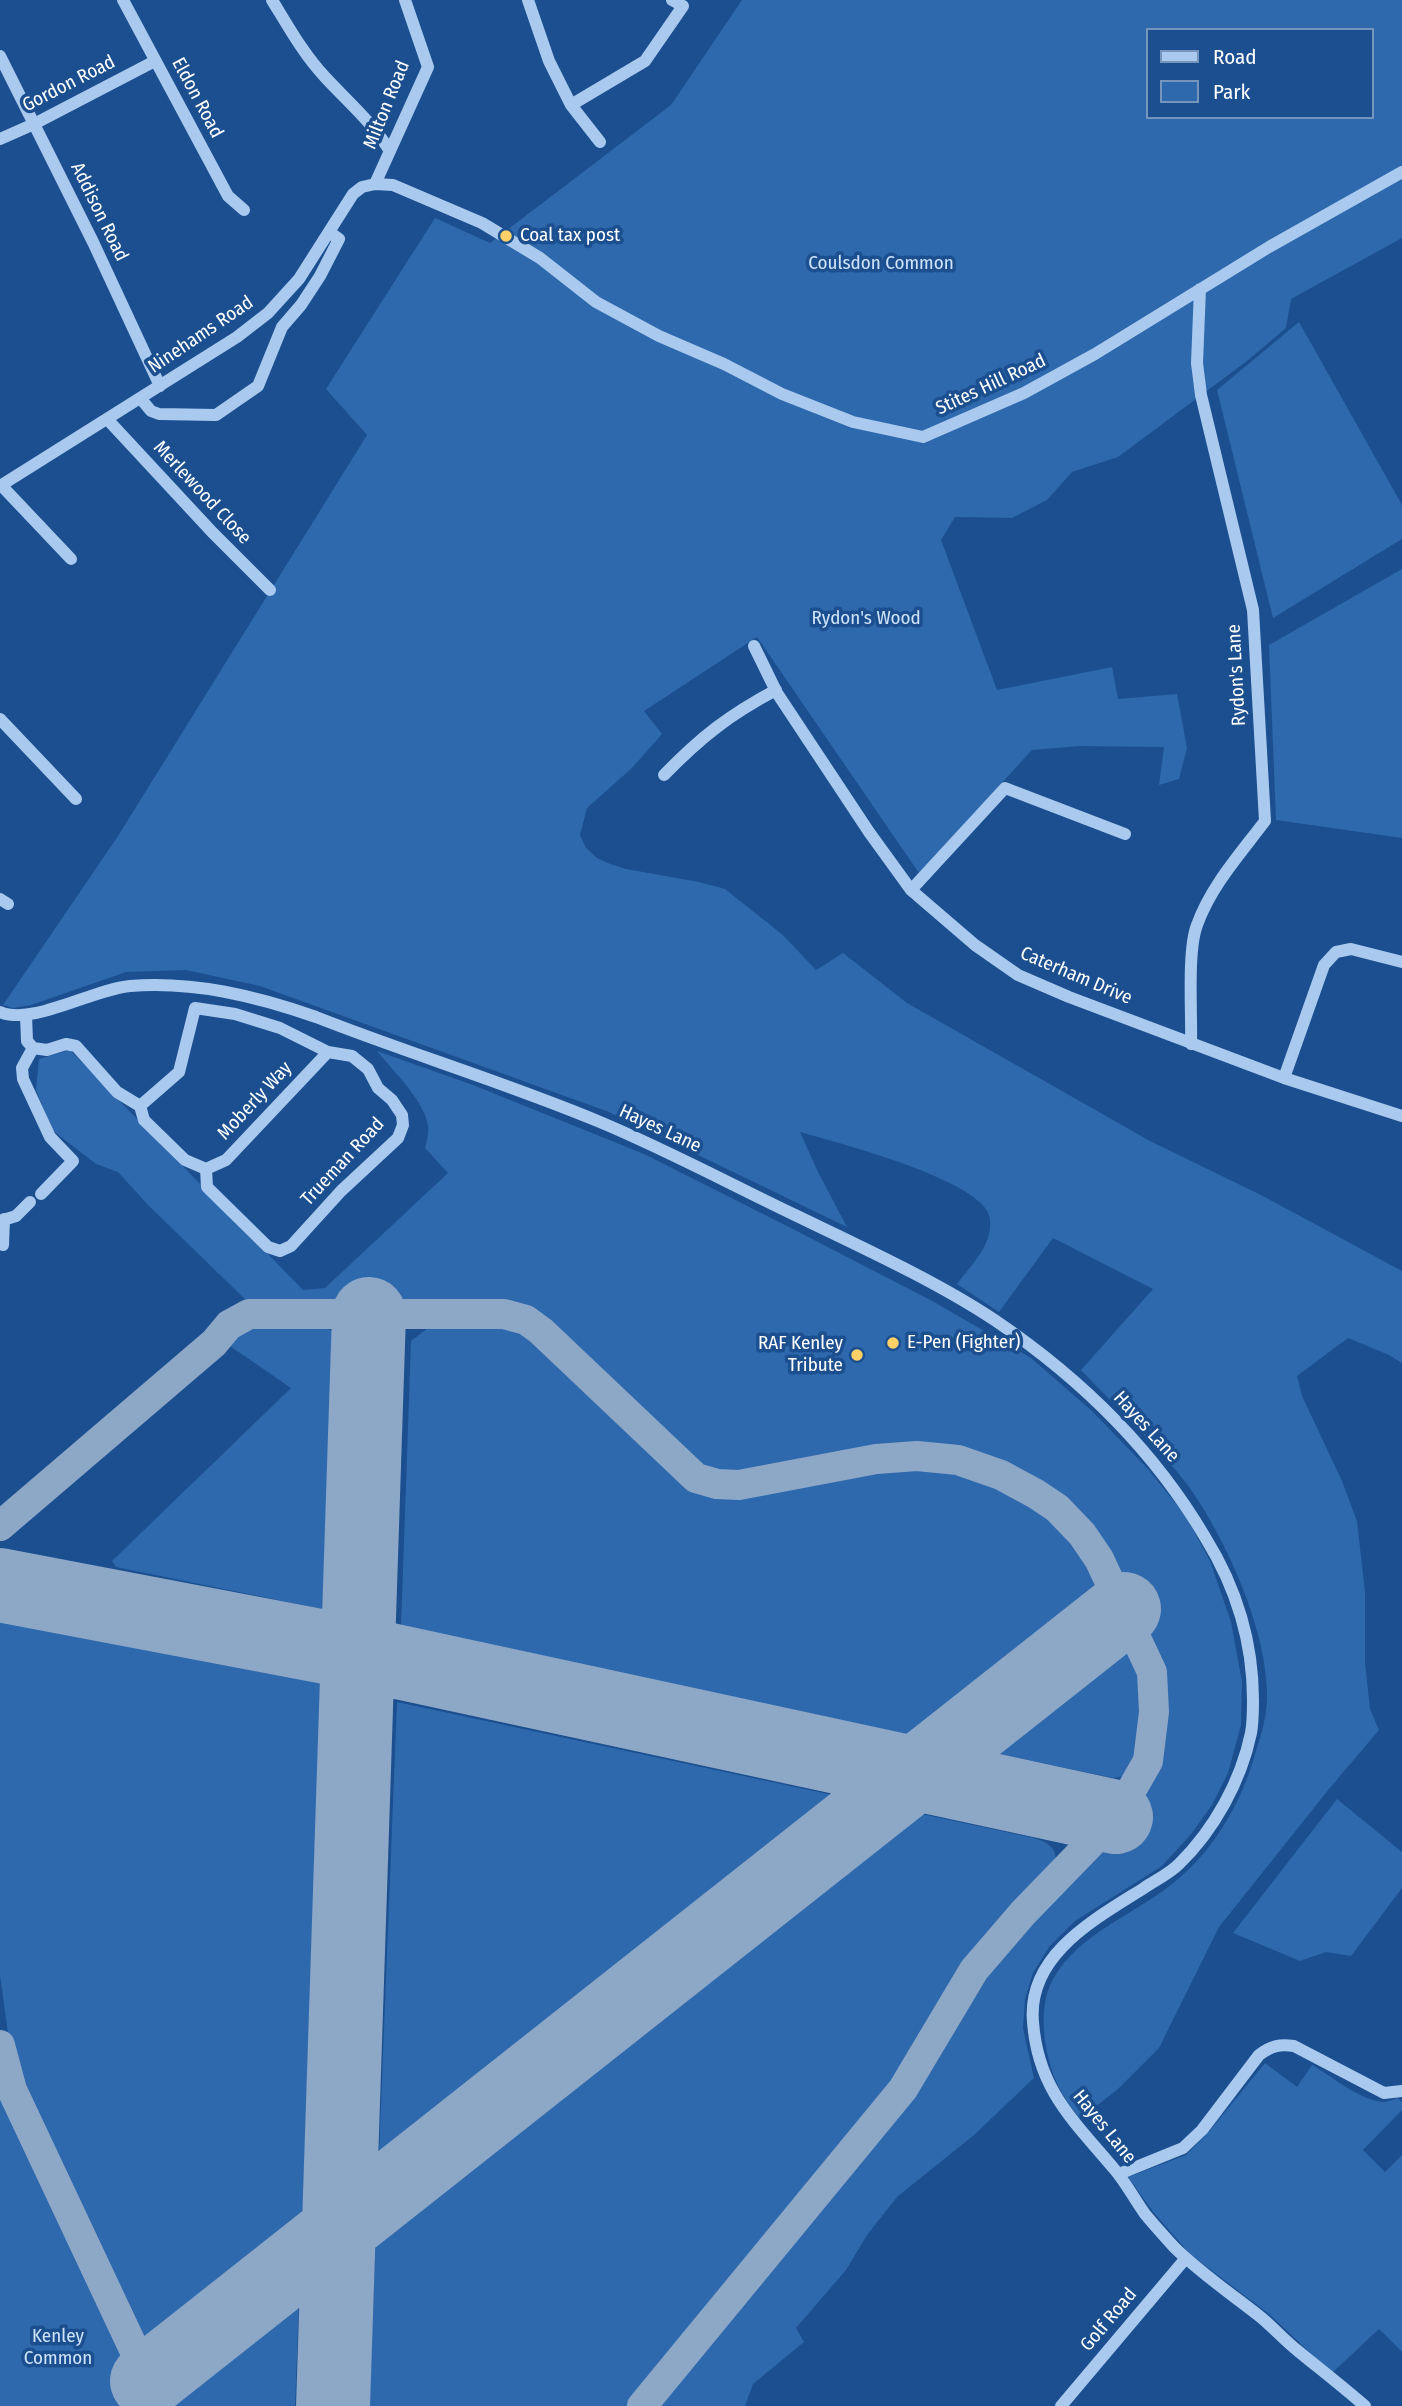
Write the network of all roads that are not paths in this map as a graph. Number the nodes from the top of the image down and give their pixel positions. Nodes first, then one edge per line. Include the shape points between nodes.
1 (123, 0) edge
2 (272, 0) edge
3 (405, 0) edge
4 (528, 0) edge
5 (672, 0) edge
6 (0, 56) edge
7 (155, 61) junction
8 (571, 105) junction
9 (34, 124) junction
10 (0, 139) edge
11 (600, 142) dead end
12 (390, 151) junction
13 (1402, 172) edge
14 (374, 184) junction
15 (244, 210) dead end
16 (329, 232) junction
17 (1200, 289) junction
18 (160, 386) junction
19 (141, 399) junction
20 (108, 420) junction
21 (1, 486) edge
22 (71, 559) dead end
23 (270, 590) dead end
24 (754, 646) dead end
25 (776, 690) junction
26 (0, 719) edge
27 (664, 775) dead end
28 (76, 799) dead end
29 (1125, 834) dead end
30 (911, 890) junction
31 (1402, 962) edge
32 (0, 1013) edge
33 (26, 1015) junction
34 (1191, 1044) junction
35 (33, 1048) junction
36 (327, 1052) junction
37 (1284, 1079) junction
38 (140, 1106) junction
39 (1402, 1116) edge
40 (206, 1169) junction
41 (2, 1220) edge
42 (3, 1245) dead end
43 (1402, 2091) edge
44 (1119, 2174) junction
45 (1186, 2258) junction
46 (1061, 2406) edge
47 (1365, 2406) edge

1 - 7 street, Eldon Road
2 - 12 street via 323,75 360,111
3 - 12 street, Milton Road via 428,67
4 - 8 street via 549,61
5 - 8 street via 683,6 645,61
6 - 9 street, Addison Road
7 - 9 street, Gordon Road
7 - 15 street, Eldon Road via 228,196
8 - 11 street
9 - 10 street, Gordon Road
9 - 18 street, Addison Road
12 - 14 street, Milton Road
13 - 17 street, Stites Hill Road
14 - 16 street, Ninehams Road via 353,194
14 - 17 street, Stites Hill Road via 393,185 482,223 540,258 596,302 782,394 853,422 923,437 1024,393
16 - 18 street, Ninehams Road via 299,279 268,313
16 - 19 street, Ninehams Road via 339,240 314,285 282,327 258,386 216,415 159,414
17 - 34 street, Rydon's Lane via 1197,363 1201,395 1253,610 1265,821 1217,885 1196,927
18 - 19 street, Ninehams Road
19 - 20 street, Ninehams Road
20 - 21 street, Ninehams Road
20 - 23 street, Merlewood Close
21 - 22 street
24 - 25 street, Caterham Drive
25 - 27 street via 698,740
25 - 30 street, Caterham Drive
26 - 28 street
29 - 30 street via 1004,788
30 - 34 street, Caterham Drive via 1018,975
31 - 37 street via 1351,949 1336,952 1324,965
32 - 33 street
33 - 35 street via 27,1041
33 - 44 street, Hayes Lane via 106,990 153,985 228,992 316,1017 598,1121 844,1239 993,1319 1068,1374 1106,1410 1159,1468 1220,1562 1250,1646 1253,1686 1252,1729 1241,1768 1202,1838 1176,1868 1063,1944 1042,1975 1034,1998 1038,2057 1054,2094 1077,2128
34 - 37 street, Caterham Drive
35 - 38 street via 76,1046 117,1092
35 - 41 street via 22,1068 23,1079 50,1137 73,1161 16,1216
36 - 38 street via 280,1028 195,1008 179,1072
36 - 40 street, Moberly Way via 226,1160
36 - 40 street, Trueman Road via 352,1056 368,1069 402,1115 403,1125 398,1138 291,1246 280,1251 268,1247 207,1186
37 - 39 street, Caterham Drive
38 - 40 street via 144,1120 186,1160
41 - 42 street
43 - 44 street via 1384,2093 1282,2044 1259,2055 1183,2148
44 - 45 street, Hayes Lane via 1147,2216
45 - 46 street, Golf Road
45 - 47 street, Hayes Lane

